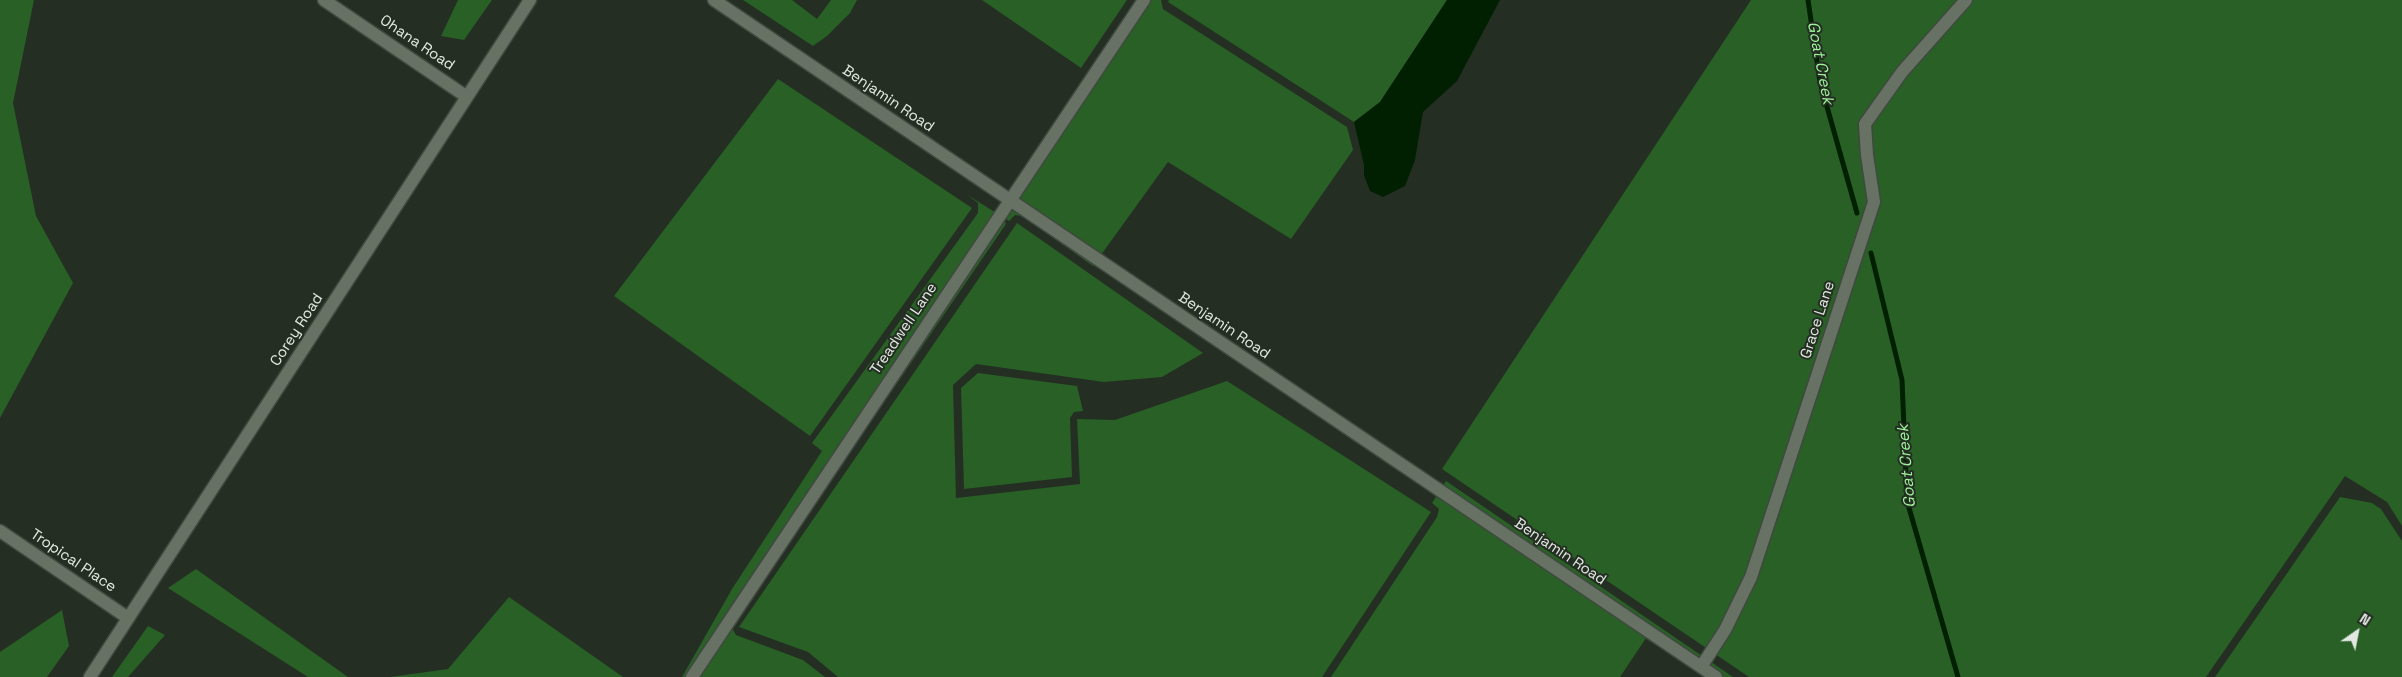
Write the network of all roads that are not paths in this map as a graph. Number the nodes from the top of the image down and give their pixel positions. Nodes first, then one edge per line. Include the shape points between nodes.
1 (324, 0) edge
2 (530, 0) edge
3 (714, 0) edge
4 (1144, 0) edge
5 (1966, 0) edge
6 (467, 97) junction
7 (1009, 201) junction
8 (0, 531) edge
9 (128, 618) junction
10 (1701, 667) junction
11 (90, 677) edge
12 (692, 677) edge
13 (1716, 677) edge

1 - 6 street, Ohana Road
2 - 6 street, Corey Road
3 - 7 street, Benjamin Road
4 - 7 street, Treadwell Lane
5 - 10 street, Grace Lane via 1902,72 1866,124 1874,202 1751,577 1725,630
6 - 9 street, Corey Road
7 - 10 street, Benjamin Road
7 - 12 street, Treadwell Lane
8 - 9 street, Tropical Place
9 - 11 street, Corey Road
10 - 13 street, Benjamin Road

